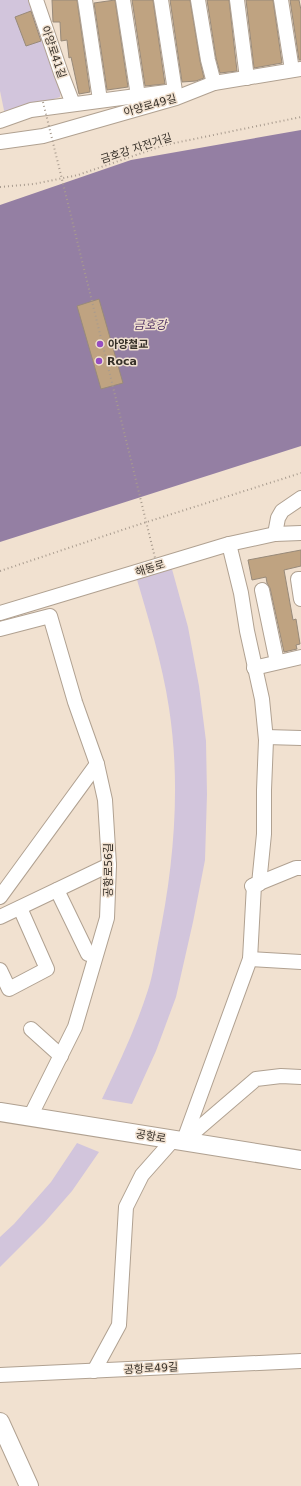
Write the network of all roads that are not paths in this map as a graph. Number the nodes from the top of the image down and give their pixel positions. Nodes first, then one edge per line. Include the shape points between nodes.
1 (36, 0) edge
2 (85, 0) edge
3 (123, 0) edge
4 (161, 0) edge
5 (198, 0) edge
6 (237, 0) edge
7 (281, 0) edge
8 (297, 69) edge
9 (247, 78) junction
10 (214, 83) junction
11 (176, 95) junction
12 (138, 96) junction
13 (100, 100) junction
14 (73, 104) junction
15 (0, 121) edge
16 (0, 142) edge
17 (301, 498) edge
18 (301, 532) edge
19 (275, 534) junction
20 (229, 544) junction
21 (301, 579) edge
22 (262, 590) dead end
23 (301, 599) edge
24 (0, 613) edge
25 (0, 629) edge
26 (301, 656) edge
27 (277, 662) junction
28 (254, 668) junction
29 (266, 738) junction
30 (301, 738) edge
31 (97, 764) junction
32 (110, 865) junction
33 (301, 868) edge
34 (254, 885) junction
35 (57, 890) junction
36 (0, 897) edge
37 (20, 908) junction
38 (0, 916) edge
39 (88, 954) dead end
40 (250, 959) junction
41 (301, 962) edge
42 (0, 970) edge
43 (31, 1029) dead end
44 (61, 1056) junction
45 (301, 1077) edge
46 (0, 1112) edge
47 (30, 1117) junction
48 (173, 1140) junction
49 (301, 1160) edge
50 (301, 1361) edge
51 (94, 1371) junction
52 (0, 1375) edge
53 (0, 1422) edge
54 (29, 1486) edge

1 - 14 street, 아양로41길
2 - 13 street
3 - 12 street
4 - 11 street
5 - 10 street
6 - 9 street
7 - 8 street
8 - 9 street, 아양로49길
9 - 10 street, 아양로49길
10 - 11 street, 아양로49길
11 - 12 street
11 - 16 street, 아양로49길 via 43,136
12 - 13 street
13 - 14 street
14 - 15 street via 31,110
17 - 19 street via 282,511
18 - 19 street, 해동로
19 - 20 street, 해동로
20 - 24 street, 해동로
20 - 28 street via 241,593
21 - 23 street via 298,580
22 - 27 street
25 - 31 street, 공항로56길 via 50,616 75,702
26 - 27 street
27 - 28 street
28 - 29 street via 262,699
29 - 30 street
29 - 34 street via 264,834
31 - 32 street, 공항로56길 via 105,800
31 - 36 street
32 - 35 street
32 - 44 street, 공항로56길 via 106,918 75,1027
33 - 34 street
34 - 40 street
35 - 37 street
35 - 39 street
37 - 38 street
37 - 42 street via 47,969 9,989
40 - 41 street
40 - 45 street via 184,1140 256,1079
43 - 44 street
44 - 47 street, 공항로56길
46 - 47 main road, 공항로
47 - 48 main road, 공항로
48 - 49 main road, 공항로
48 - 51 street via 142,1175 126,1207 119,1325
50 - 51 street, 공항로49길
51 - 52 street, 공항로49길
53 - 54 main road

